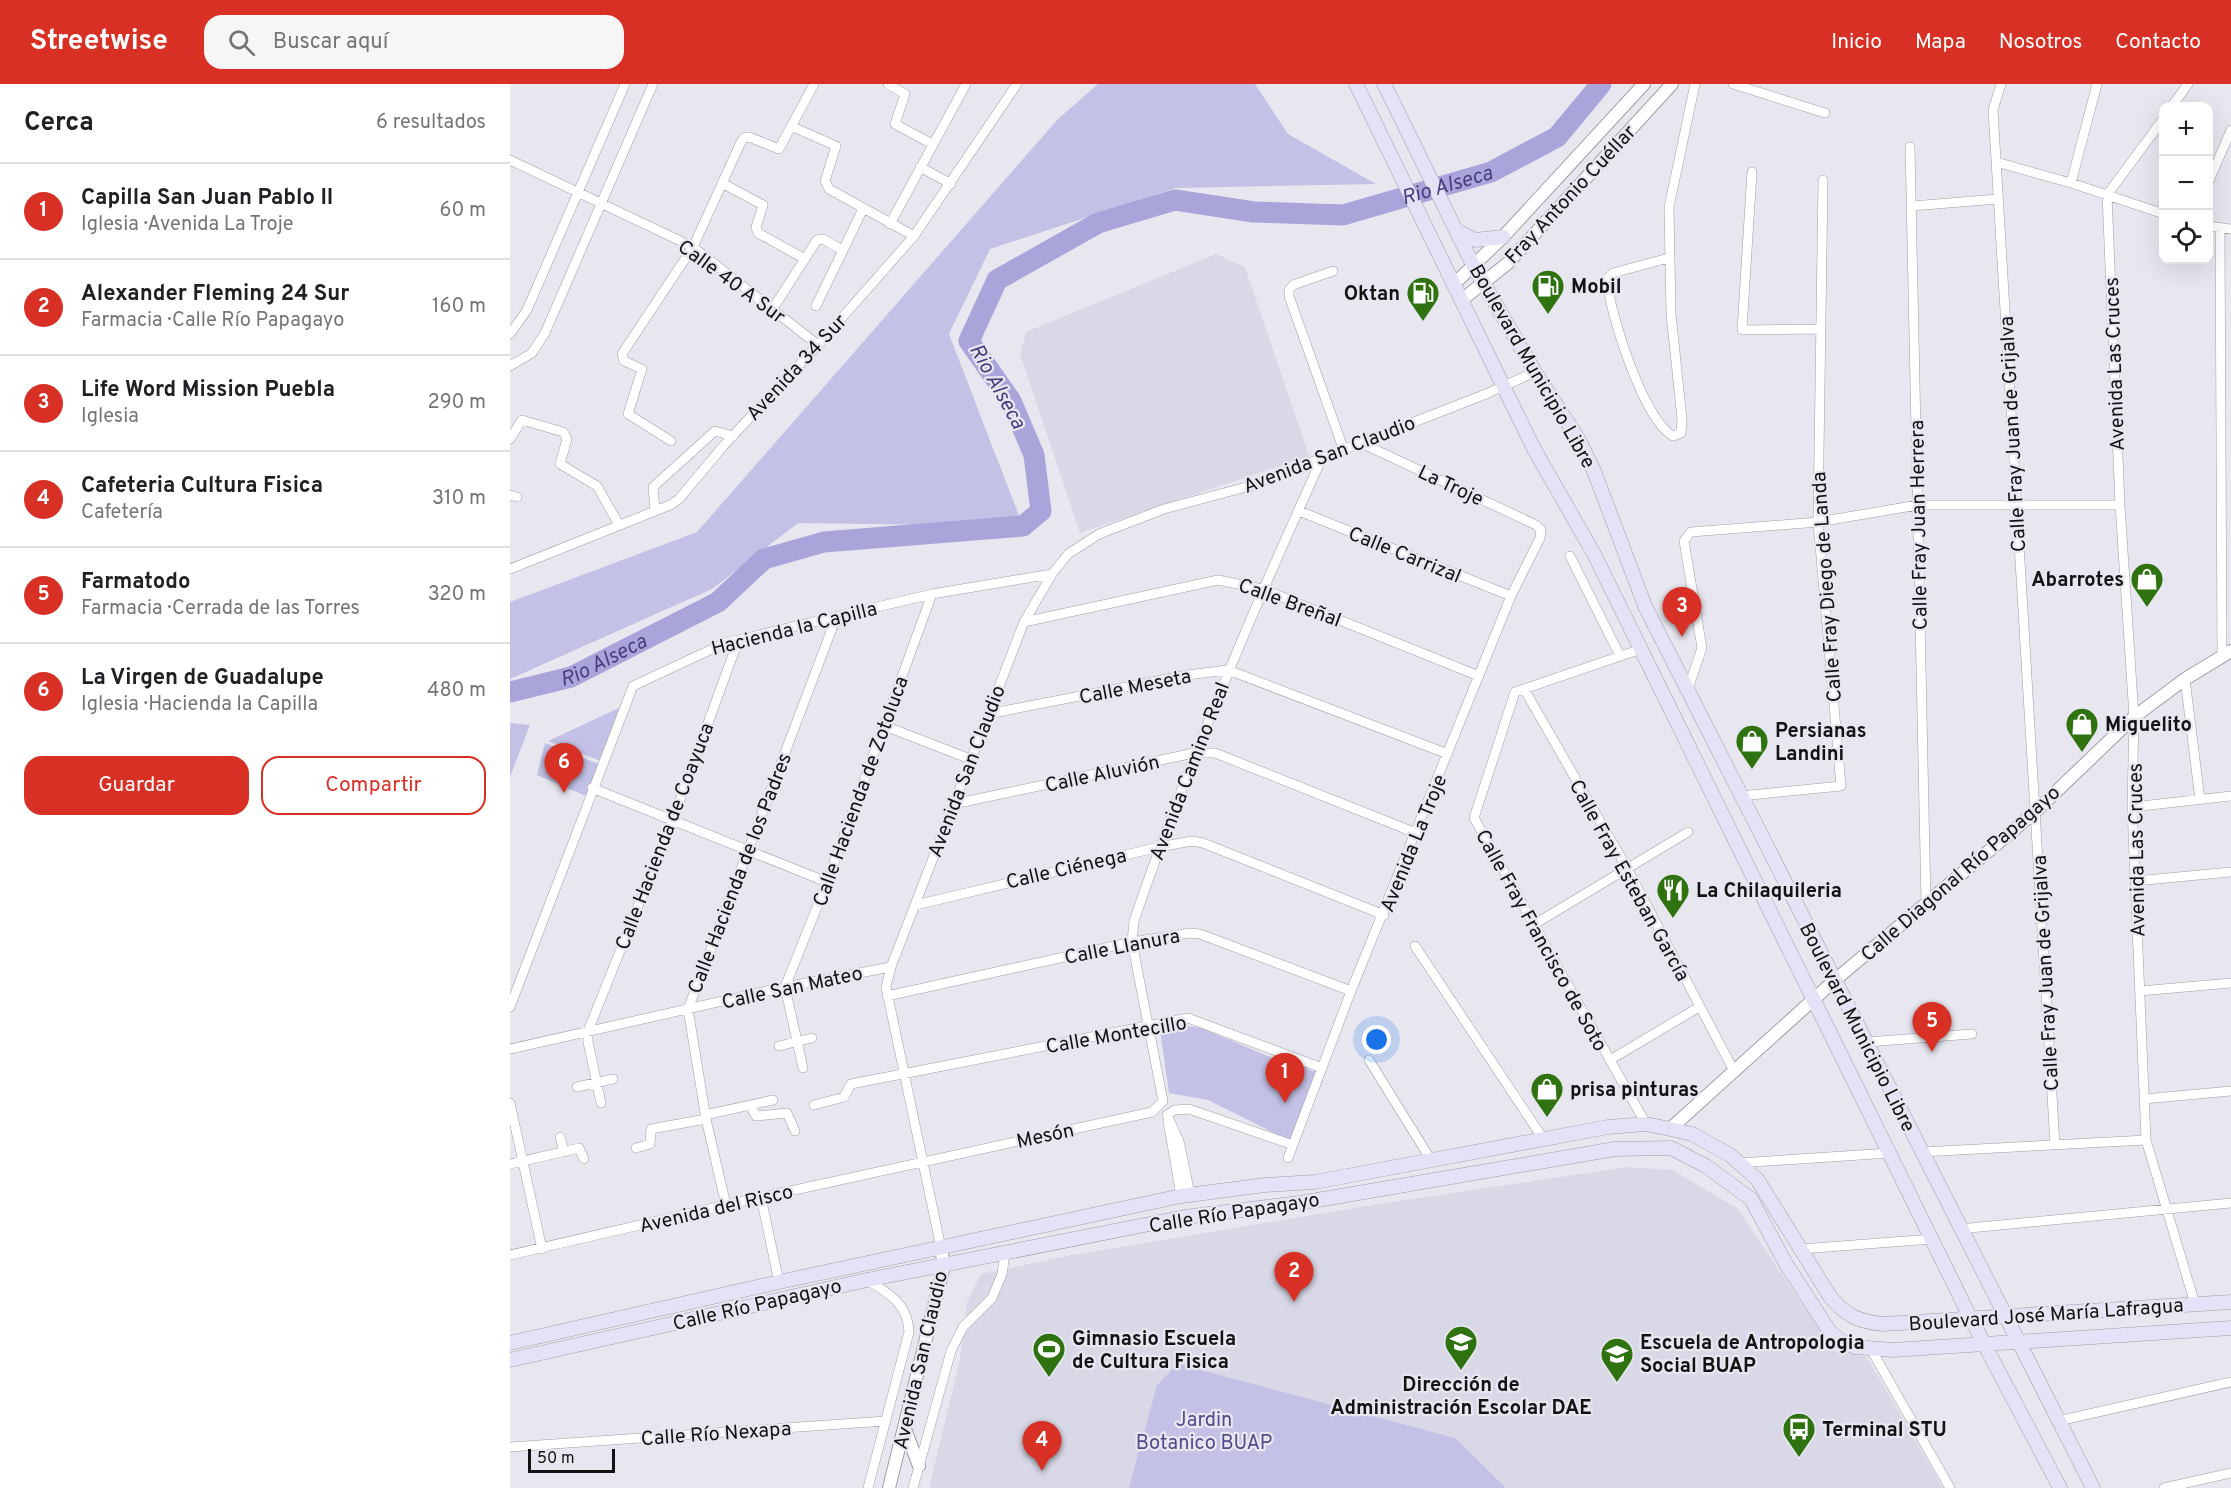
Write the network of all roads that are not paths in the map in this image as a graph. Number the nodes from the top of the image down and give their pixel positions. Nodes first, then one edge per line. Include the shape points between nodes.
1 (625, 84) edge
2 (653, 84) edge
3 (814, 84) edge
4 (888, 84) edge
5 (966, 84) edge
6 (1017, 84) edge
7 (1356, 84) edge
8 (1384, 84) edge
9 (1644, 84) edge
10 (1672, 84) edge
11 (1695, 84) edge
12 (1733, 84) edge
13 (2001, 84) edge
14 (2097, 84) edge
15 (2188, 84) edge
16 (2175, 102) edge
17 (1826, 113) dead end
18 (2159, 124) edge
19 (793, 127) junction
20 (2231, 130) edge
21 (932, 144) junction
22 (1911, 147) dead end
23 (510, 160) edge
24 (1996, 162) junction
25 (920, 167) junction
26 (2213, 171) edge
27 (1752, 172) dead end
28 (1823, 180) dead end
29 (722, 183) junction
30 (2071, 183) junction
31 (951, 184) junction
32 (577, 193) junction
33 (2108, 195) junction
34 (1998, 199) junction
35 (602, 204) junction
36 (1912, 206) junction
37 (863, 209) junction
38 (2159, 213) edge
39 (891, 224) junction
40 (2213, 227) edge
41 (2220, 228) junction
42 (2231, 229) edge
43 (1457, 231) junction
44 (914, 236) junction
45 (1503, 237) junction
46 (693, 248) junction
47 (842, 250) junction
48 (1670, 258) junction
49 (805, 259) junction
50 (1474, 267) junction
51 (1333, 270) dead end
52 (1455, 283) junction
53 (1484, 284) junction
54 (1463, 299) junction
55 (816, 306) dead end
56 (772, 310) junction
57 (1819, 328) junction
58 (510, 334) edge
59 (818, 345) junction
60 (510, 366) edge
61 (1535, 372) junction
62 (1505, 385) junction
63 (733, 436) junction
64 (510, 439) edge
65 (671, 441) dead end
66 (1359, 442) junction
67 (1343, 448) junction
68 (1323, 456) junction
69 (2016, 504) junction
70 (1918, 505) junction
71 (2120, 505) junction
72 (655, 511) junction
73 (1299, 511) junction
74 (1818, 522) junction
75 (619, 525) junction
76 (1540, 530) joint
77 (1570, 556) dead end
78 (510, 569) edge
79 (1052, 574) junction
80 (1262, 589) junction
81 (932, 594) junction
82 (1511, 596) junction
83 (2227, 610) edge
84 (836, 618) junction
85 (1024, 622) junction
86 (738, 640) junction
87 (1641, 649) junction
88 (2226, 654) edge
89 (1620, 656) junction
90 (1228, 670) junction
91 (1479, 676) junction
92 (2185, 679) junction
93 (1524, 689) junction
94 (1688, 689) junction
95 (988, 714) junction
96 (2134, 717) junction
97 (885, 726) junction
98 (1194, 753) junction
99 (1448, 754) junction
100 (970, 759) junction
101 (592, 788) junction
102 (1741, 796) junction
103 (2231, 796) edge
104 (2200, 800) junction
105 (954, 804) junction
106 (2132, 807) junction
107 (2035, 812) junction
108 (673, 819) junction
109 (1688, 832) dead end
110 (1416, 833) junction
111 (1159, 846) junction
112 (749, 848) junction
113 (1628, 870) junction
114 (2231, 872) edge
115 (2135, 881) junction
116 (827, 882) junction
117 (1926, 903) junction
118 (916, 905) junction
119 (1384, 915) junction
120 (1533, 925) junction
121 (1132, 942) junction
122 (1416, 946) dead end
123 (891, 967) junction
124 (1835, 980) junction
125 (2231, 982) edge
126 (785, 987) junction
127 (1352, 991) junction
128 (2140, 991) junction
129 (887, 996) junction
130 (1814, 999) junction
131 (510, 1007) edge
132 (1699, 1007) junction
133 (688, 1009) junction
134 (1148, 1025) junction
135 (588, 1031) junction
136 (1972, 1034) dead end
137 (812, 1038) dead end
138 (798, 1041) junction
139 (1867, 1042) junction
140 (779, 1046) dead end
141 (510, 1049) edge
142 (1369, 1060) dead end
143 (1610, 1060) junction
144 (803, 1068) dead end
145 (1323, 1068) junction
146 (1734, 1071) junction
147 (903, 1075) junction
148 (613, 1079) dead end
149 (597, 1083) junction
150 (577, 1087) dead end
151 (2231, 1091) edge
152 (2144, 1099) junction
153 (773, 1100) dead end
154 (1163, 1101) joint
155 (510, 1103) edge
156 (601, 1103) dead end
157 (750, 1105) junction
158 (814, 1105) dead end
159 (705, 1117) junction
160 (1646, 1124) junction
161 (1670, 1129) junction
162 (795, 1131) dead end
163 (560, 1137) dead end
164 (1544, 1140) junction
165 (2146, 1140) junction
166 (1293, 1145) junction
167 (2055, 1145) junction
168 (636, 1148) dead end
169 (564, 1152) junction
170 (1921, 1152) junction
171 (1890, 1153) junction
172 (1288, 1158) dead end
173 (584, 1159) dead end
174 (1431, 1160) junction
175 (523, 1161) junction
176 (922, 1162) junction
177 (1738, 1163) junction
178 (510, 1164) edge
179 (1185, 1195) junction
180 (761, 1197) junction
181 (2231, 1203) edge
182 (726, 1205) junction
183 (2167, 1209) junction
184 (1959, 1228) junction
185 (1932, 1239) junction
186 (941, 1248) junction
187 (542, 1249) junction
188 (1801, 1249) junction
189 (1005, 1254) junction
190 (510, 1256) edge
191 (944, 1266) junction
192 (867, 1280) junction
193 (779, 1282) junction
194 (2231, 1302) edge
195 (2195, 1304) junction
196 (2004, 1316) junction
197 (1970, 1317) junction
198 (1861, 1322) joint
199 (2231, 1328) edge
200 (2016, 1341) junction
201 (510, 1343) edge
202 (1984, 1344) junction
203 (1872, 1351) junction
204 (510, 1360) edge
205 (2231, 1382) edge
206 (886, 1421) junction
207 (2058, 1421) junction
208 (905, 1429) junction
209 (510, 1447) edge
210 (919, 1466) junction
211 (2231, 1473) edge
212 (868, 1488) edge
213 (889, 1488) edge
214 (913, 1488) edge
215 (1950, 1488) edge
216 (2060, 1488) edge
217 (2093, 1488) edge
218 (2164, 1488) edge

1 - 32 street
2 - 35 street
3 - 19 street
4 - 21 street via 905,94 895,124
5 - 21 street
6 - 31 street, Avenida 34 Sur
7 - 52 main road, Boulevard Municipio Libre
8 - 43 main road, Boulevard Municipio Libre
9 - 45 street, Fray Antonio Cuéllar
10 - 53 street, Fray Antonio Cuéllar via 1508,263
11 - 48 street via 1670,207
12 - 17 street
13 - 24 street, Calle Fray Juan de Grijalva via 1993,110
14 - 30 street
15 - 16 street
18 - 33 street
19 - 29 street via 779,149 744,138
19 - 37 street via 836,146 825,185
20 - 26 street
21 - 25 street
22 - 36 street, Calle Fray Juan Herrera
23 - 32 street, Calle 40 A Sur
24 - 30 street
24 - 34 street, Calle Fray Juan de Grijalva
25 - 31 street
25 - 39 street
27 - 57 street via 1742,330
28 - 57 street, Calle Fray Diego de Landa
29 - 46 street
29 - 49 street via 763,206 756,227 758,233
30 - 33 street
31 - 44 street, Avenida 34 Sur
32 - 35 street, Calle 40 A Sur
32 - 58 street via 528,310
33 - 38 street
33 - 71 street, Avenida Las Cruces
34 - 36 street
34 - 69 street, Calle Fray Juan de Grijalva
35 - 46 street, Calle 40 A Sur
35 - 60 street via 545,333 532,353
36 - 70 street, Calle Fray Juan Herrera
37 - 39 street
37 - 47 street
39 - 44 street
40 - 41 street
41 - 42 street
41 - 83 street
43 - 45 main road via 1474,240
43 - 50 main road, Boulevard Municipio Libre
44 - 59 street, Avenida 34 Sur
45 - 50 street, Fray Antonio Cuéllar
46 - 56 street, Calle 40 A Sur
46 - 65 street via 622,358 642,369 628,414
47 - 49 street via 820,238
47 - 55 street
48 - 48 street via 1671,314 1682,419 1682,433 1673,436 1662,430 1631,369 1607,279 1613,273
49 - 56 street
50 - 52 street, Fray Antonio Cuéllar
50 - 53 main road, Boulevard Municipio Libre
51 - 67 street via 1293,285 1289,296
52 - 54 main road, Boulevard Municipio Libre
53 - 54 street, Fray Antonio Cuéllar
53 - 61 main road, Boulevard Municipio Libre
54 - 62 main road, Boulevard Municipio Libre
56 - 59 street, Calle 40 A Sur
57 - 74 street, Calle Fray Diego de Landa
59 - 63 street, Avenida 34 Sur
61 - 62 street, Avenida San Claudio
61 - 94 main road, Boulevard Municipio Libre via 1594,471 1645,606
62 - 66 street, Avenida San Claudio
62 - 87 main road, Boulevard Municipio Libre via 1553,485 1594,554
63 - 72 street, Avenida 34 Sur via 680,499
63 - 72 street via 715,431 653,487
64 - 75 street via 522,420 566,435 560,464 597,486
66 - 67 street, Avenida San Claudio
66 - 76 street, La Troje
67 - 68 street, Avenida San Claudio
68 - 73 street, Avenida Camino Real
68 - 79 street, Avenida San Claudio via 1250,486 1164,509 1099,534 1068,554
69 - 70 street
69 - 71 street
69 - 107 street, Calle Fray Juan de Grijalva
70 - 74 street
70 - 117 street, Calle Fray Juan Herrera
71 - 96 street, Avenida Las Cruces
72 - 75 street, Avenida 34 Sur
73 - 80 street, Avenida Camino Real
73 - 82 street, Calle Carrizal
74 - 94 street via 1687,534 1684,541 1702,648
74 - 102 street, Calle Fray Diego de Landa via 1841,786
75 - 78 street, Avenida 34 Sur
76 - 82 street, Avenida La Troje via 1540,538
77 - 89 street
79 - 81 street, Hacienda la Capilla
79 - 85 street, Avenida San Claudio
80 - 85 street, Calle Breñal via 1218,580
80 - 90 street, Avenida Camino Real
80 - 91 street, Calle Breñal
81 - 84 street, Hacienda la Capilla
81 - 97 street, Calle Hacienda de Zotoluca
82 - 91 street, Avenida La Troje
83 - 88 street
84 - 86 street, Hacienda la Capilla
84 - 112 street, Calle Hacienda de los Padres
85 - 95 street, Avenida San Claudio
86 - 101 street, Hacienda la Capilla via 711,648 633,686
86 - 108 street, Calle Hacienda de Coayuca
87 - 89 street
87 - 130 main road, Boulevard Municipio Libre
88 - 92 street, Calle Diagonal Río Papagayo
89 - 93 street
90 - 95 street, Calle Meseta
90 - 98 street, Avenida Camino Real
90 - 99 street, Calle Meseta
91 - 99 street, Avenida La Troje
92 - 96 street, Calle Diagonal Río Papagayo
92 - 104 street
93 - 113 street, Calle Fray Esteban García
93 - 120 street, Calle Fray Francisco de Soto via 1515,692 1474,818
94 - 102 main road, Boulevard Municipio Libre
95 - 100 street, Avenida San Claudio
96 - 106 street, Avenida Las Cruces
96 - 107 street, Calle Diagonal Río Papagayo
97 - 100 street
97 - 116 street, Calle Hacienda de Zotoluca
98 - 105 street, Calle Aluvión
98 - 110 street, Calle Aluvión via 1225,755
98 - 111 street, Avenida Camino Real
99 - 110 street, Avenida La Troje
100 - 105 street, Avenida San Claudio
101 - 108 street
101 - 131 street, Hacienda la Capilla
102 - 124 main road, Boulevard Municipio Libre
103 - 104 street
104 - 106 street
105 - 118 street, Avenida San Claudio
106 - 115 street, Avenida Las Cruces
107 - 117 street, Calle Diagonal Río Papagayo
107 - 167 street, Calle Fray Juan de Grijalva
108 - 112 street
108 - 135 street, Calle Hacienda de Coayuca
109 - 113 street
110 - 119 street, Avenida La Troje
111 - 118 street, Calle Ciénega
111 - 119 street, Calle Ciénega via 1203,843
111 - 121 street, Avenida Camino Real via 1134,921
112 - 116 street
112 - 133 street, Calle Hacienda de los Padres
113 - 120 street
113 - 132 street, Calle Fray Esteban García
114 - 115 street
115 - 128 street, Avenida Las Cruces
116 - 126 street, Calle Hacienda de Zotoluca
117 - 124 street, Calle Diagonal Río Papagayo
118 - 123 street, Avenida San Claudio
119 - 127 street, Avenida La Troje
120 - 143 street, Calle Fray Francisco de Soto
121 - 127 street, Calle Llanura via 1200,934
121 - 129 street, Calle Llanura
121 - 134 street, Avenida Camino Real
122 - 164 street
123 - 126 street, Calle San Mateo
123 - 129 street, Avenida San Claudio
124 - 130 street, Calle Diagonal Río Papagayo
124 - 139 main road, Boulevard Municipio Libre
125 - 128 street
126 - 133 street, Calle San Mateo
126 - 138 street
127 - 145 street, Avenida La Troje
128 - 152 street, Avenida Las Cruces
129 - 147 street, Avenida San Claudio
130 - 146 street, Calle Diagonal Río Papagayo
130 - 171 main road, Boulevard Municipio Libre
132 - 143 street
132 - 146 street, Calle Fray Esteban García
133 - 135 street, Calle San Mateo
133 - 159 street, Calle Hacienda de los Padres
134 - 145 street, Calle Montecillo via 1196,1019
134 - 147 street, Calle Montecillo
134 - 154 street, Avenida Camino Real
135 - 141 street, Calle San Mateo
135 - 149 street
136 - 139 street
137 - 138 street
138 - 140 street
138 - 144 street
139 - 170 main road, Boulevard Municipio Libre
142 - 174 street
143 - 160 street, Calle Fray Francisco de Soto
145 - 166 street, Avenida La Troje
146 - 161 street, Calle Diagonal Río Papagayo
147 - 158 street, Calle Montecillo via 851,1084 844,1097
147 - 176 street, Avenida San Claudio
148 - 149 street
149 - 150 street
149 - 156 street
151 - 152 street
152 - 165 street, Avenida Las Cruces
153 - 157 street
154 - 176 street, Mesón via 1152,1112
155 - 175 street
157 - 159 street
157 - 162 street via 756,1116 787,1113
159 - 168 street via 649,1130 650,1144
159 - 182 street, Calle Hacienda de los Padres
160 - 161 main road, Calle Río Papagayo
160 - 164 main road, Calle Río Papagayo
161 - 177 main road, Calle Río Papagayo via 1692,1134
163 - 169 street
164 - 174 main road, Calle Río Papagayo
165 - 167 street
165 - 183 street, Avenida Las Cruces
166 - 172 street, Avenida La Troje
166 - 179 street via 1190,1109 1175,1110 1167,1115 1179,1141
167 - 170 street
169 - 173 street via 581,1149
169 - 175 street
170 - 184 main road, Boulevard Municipio Libre
171 - 177 street
171 - 185 main road, Boulevard Municipio Libre
174 - 179 main road, Calle Río Papagayo via 1315,1182
175 - 178 street
175 - 187 street
176 - 180 street, Avenida del Risco
176 - 186 street, Avenida San Claudio
177 - 188 main road, Calle Río Papagayo via 1757,1179
179 - 186 main road, Calle Río Papagayo
180 - 182 street, Avenida del Risco
180 - 193 street
181 - 183 street
182 - 187 street, Avenida del Risco
183 - 184 street
183 - 195 street, Avenida Las Cruces
184 - 196 main road, Boulevard Municipio Libre
185 - 188 street
185 - 197 main road, Boulevard Municipio Libre
186 - 191 street, Avenida San Claudio
186 - 193 main road, Calle Río Papagayo
187 - 190 street, Avenida del Risco
188 - 198 main road, Calle Río Papagayo via 1831,1298 1844,1313
189 - 191 main road, Calle Río Papagayo
189 - 203 main road, Calle Río Papagayo via 1185,1217 1300,1203 1615,1149 1671,1148 1706,1166 1751,1200 1819,1318 1841,1341
189 - 210 street, Avenida San Claudio via 992,1298 955,1340
191 - 192 main road, Calle Río Papagayo
191 - 208 street, Avenida San Claudio
192 - 204 main road, Calle Río Papagayo
192 - 206 street, Avenida San Claudio via 896,1299 908,1321 909,1332
193 - 201 main road, Calle Río Papagayo
194 - 195 main road, Boulevard José María Lafragua
195 - 196 main road, Boulevard José María Lafragua
196 - 197 main road, Boulevard José María Lafragua
196 - 200 main road, Boulevard Municipio Libre
197 - 198 main road, Boulevard José María Lafragua via 1884,1324
197 - 202 main road, Boulevard Municipio Libre
199 - 200 main road, Boulevard José María Lafragua
200 - 202 main road, Boulevard José María Lafragua
200 - 207 main road, Boulevard Municipio Libre
202 - 203 main road, Boulevard José María Lafragua
202 - 216 main road, Boulevard Municipio Libre
203 - 215 street
205 - 207 street
206 - 209 street, Calle Río Nexapa
206 - 212 street, Avenida San Claudio
207 - 217 main road, Boulevard Municipio Libre
208 - 210 street
208 - 213 street, Avenida San Claudio
210 - 214 street, Avenida San Claudio
211 - 218 street

